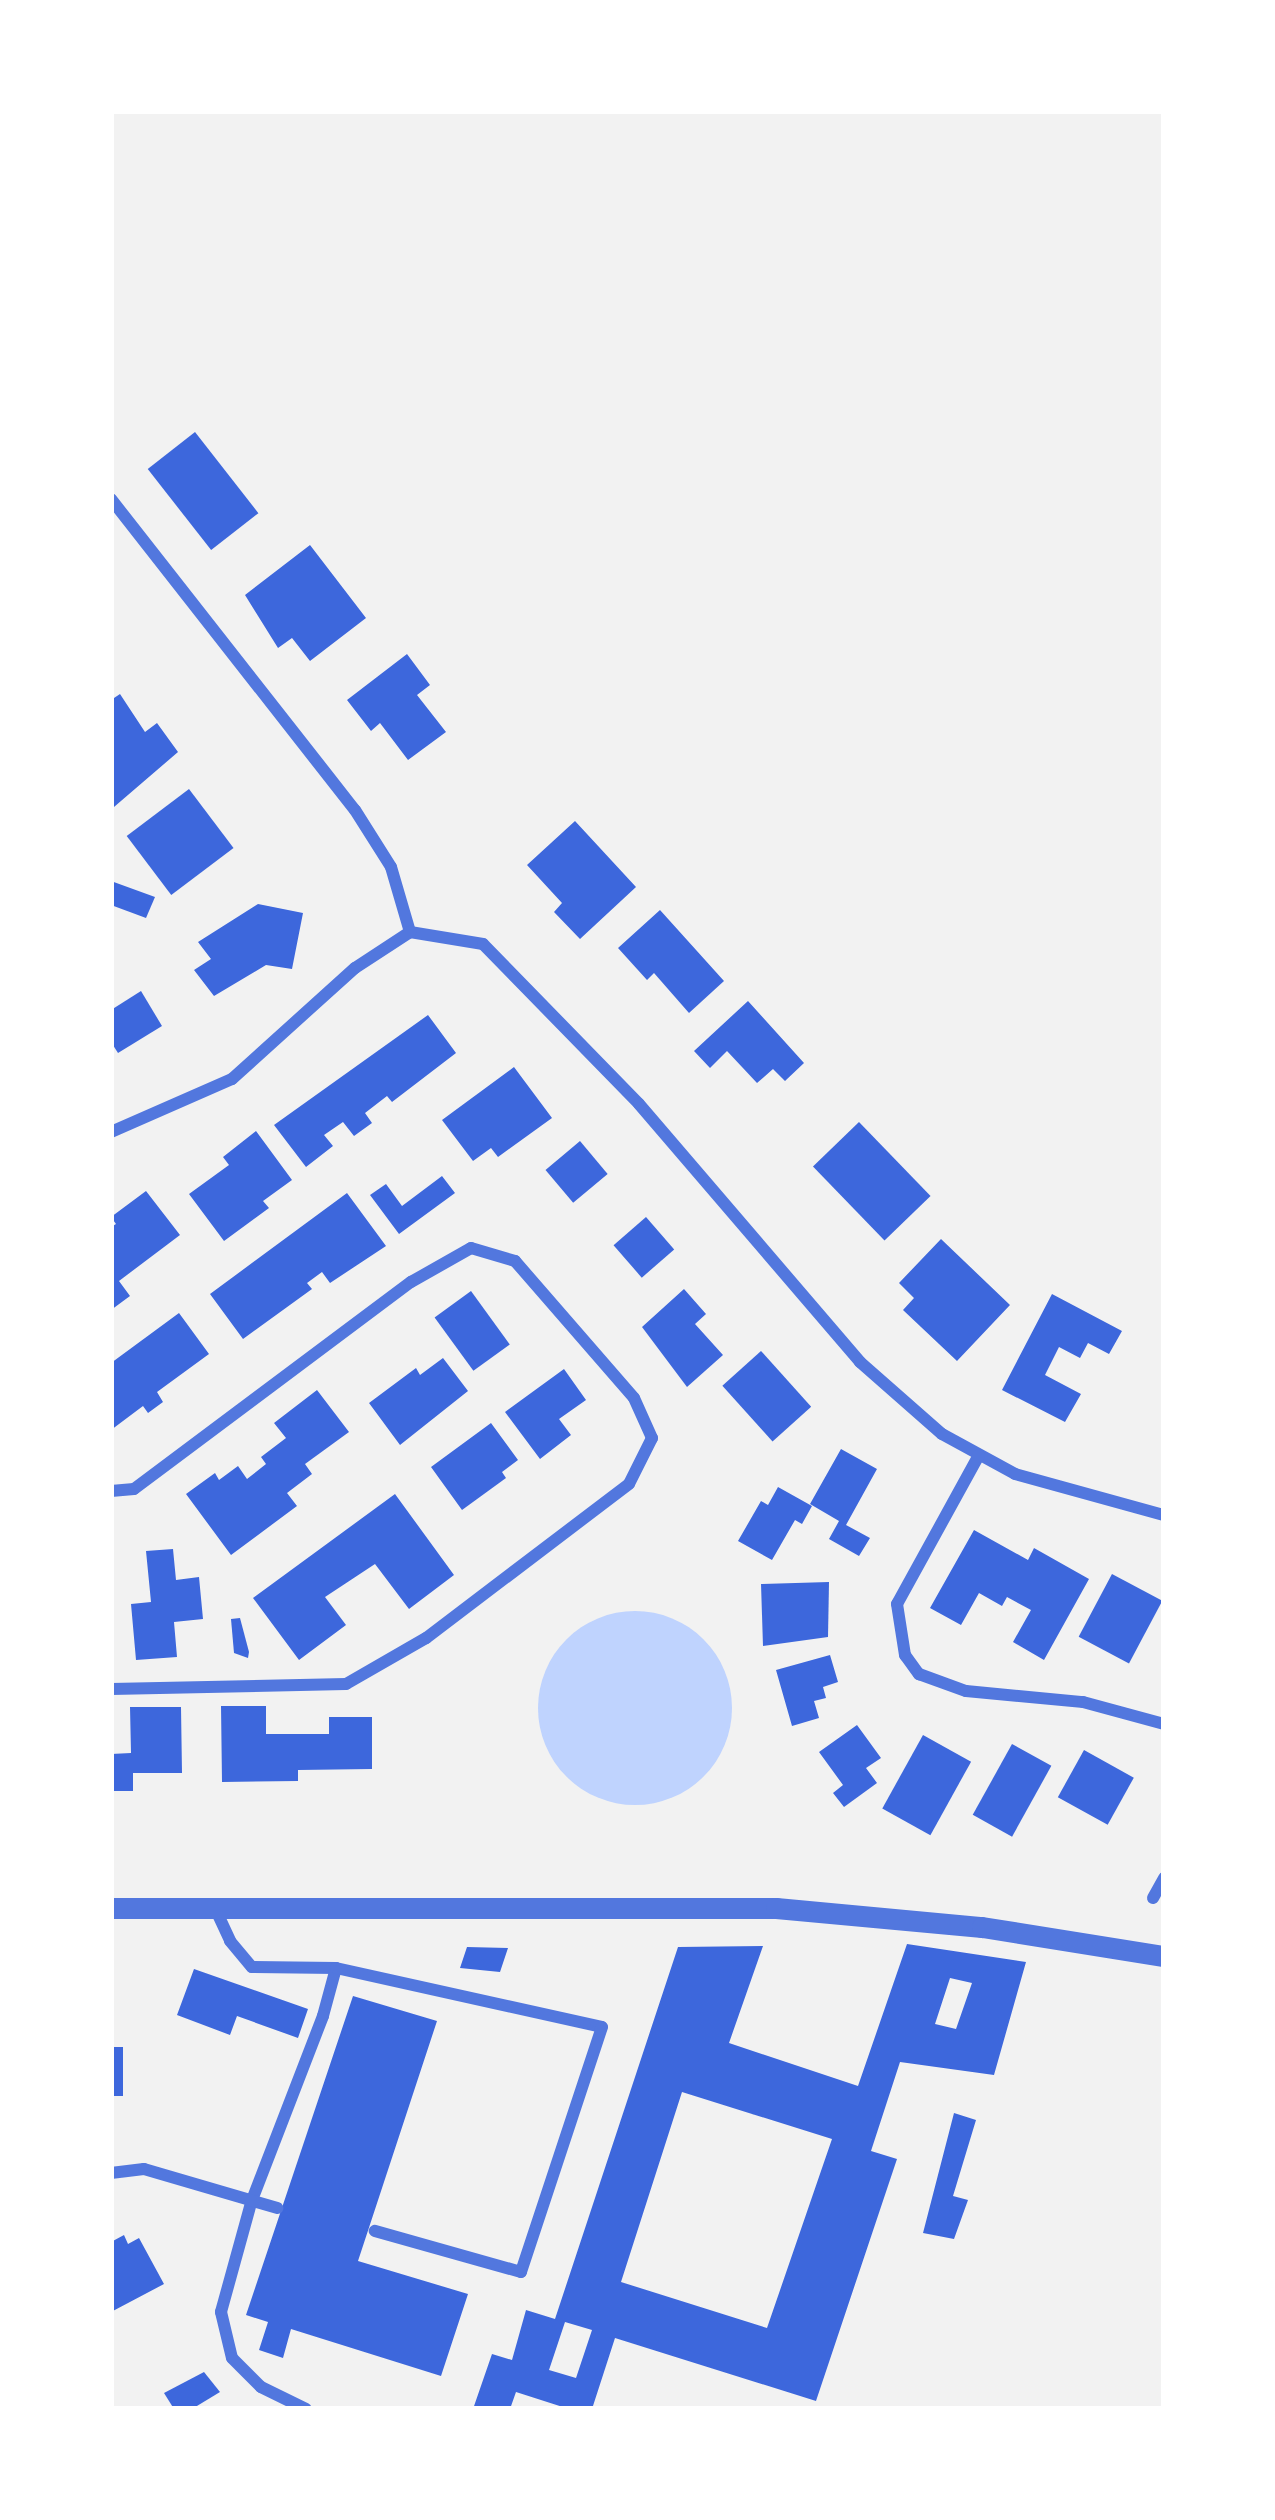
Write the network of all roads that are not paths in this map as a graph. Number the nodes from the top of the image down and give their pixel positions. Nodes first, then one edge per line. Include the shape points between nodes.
1 (111, 500) edge
2 (410, 932) junction
3 (112, 1127) edge
4 (980, 1455) junction
5 (111, 1491) edge
6 (1164, 1515) edge
7 (111, 1689) edge
8 (1164, 1724) edge
9 (1164, 1879) edge
10 (1153, 1898) dead end
11 (214, 1906) junction
12 (111, 1908) edge
13 (1164, 1956) edge
14 (336, 1968) junction
15 (111, 2173) edge
16 (251, 2203) junction
17 (277, 2208) dead end
18 (375, 2231) dead end
19 (306, 2409) edge

1 - 2 street via 355,809 391,867
2 - 3 street via 355,968 232,1079
2 - 4 street via 484,944 639,1104 860,1361 942,1434
4 - 6 street via 1015,1474
4 - 8 street via 897,1604 905,1655 919,1674 966,1690 1082,1702
5 - 7 street via 134,1489 410,1282 471,1248 515,1261 634,1398 652,1438 629,1484 426,1638 346,1684
9 - 10 street
11 - 12 street
11 - 13 street via 776,1908 982,1927
11 - 14 street via 252,1967
14 - 16 street
14 - 18 street via 602,2026 521,2272
15 - 16 street via 144,2169
16 - 17 street
16 - 19 street via 221,2312 232,2358 262,2387

